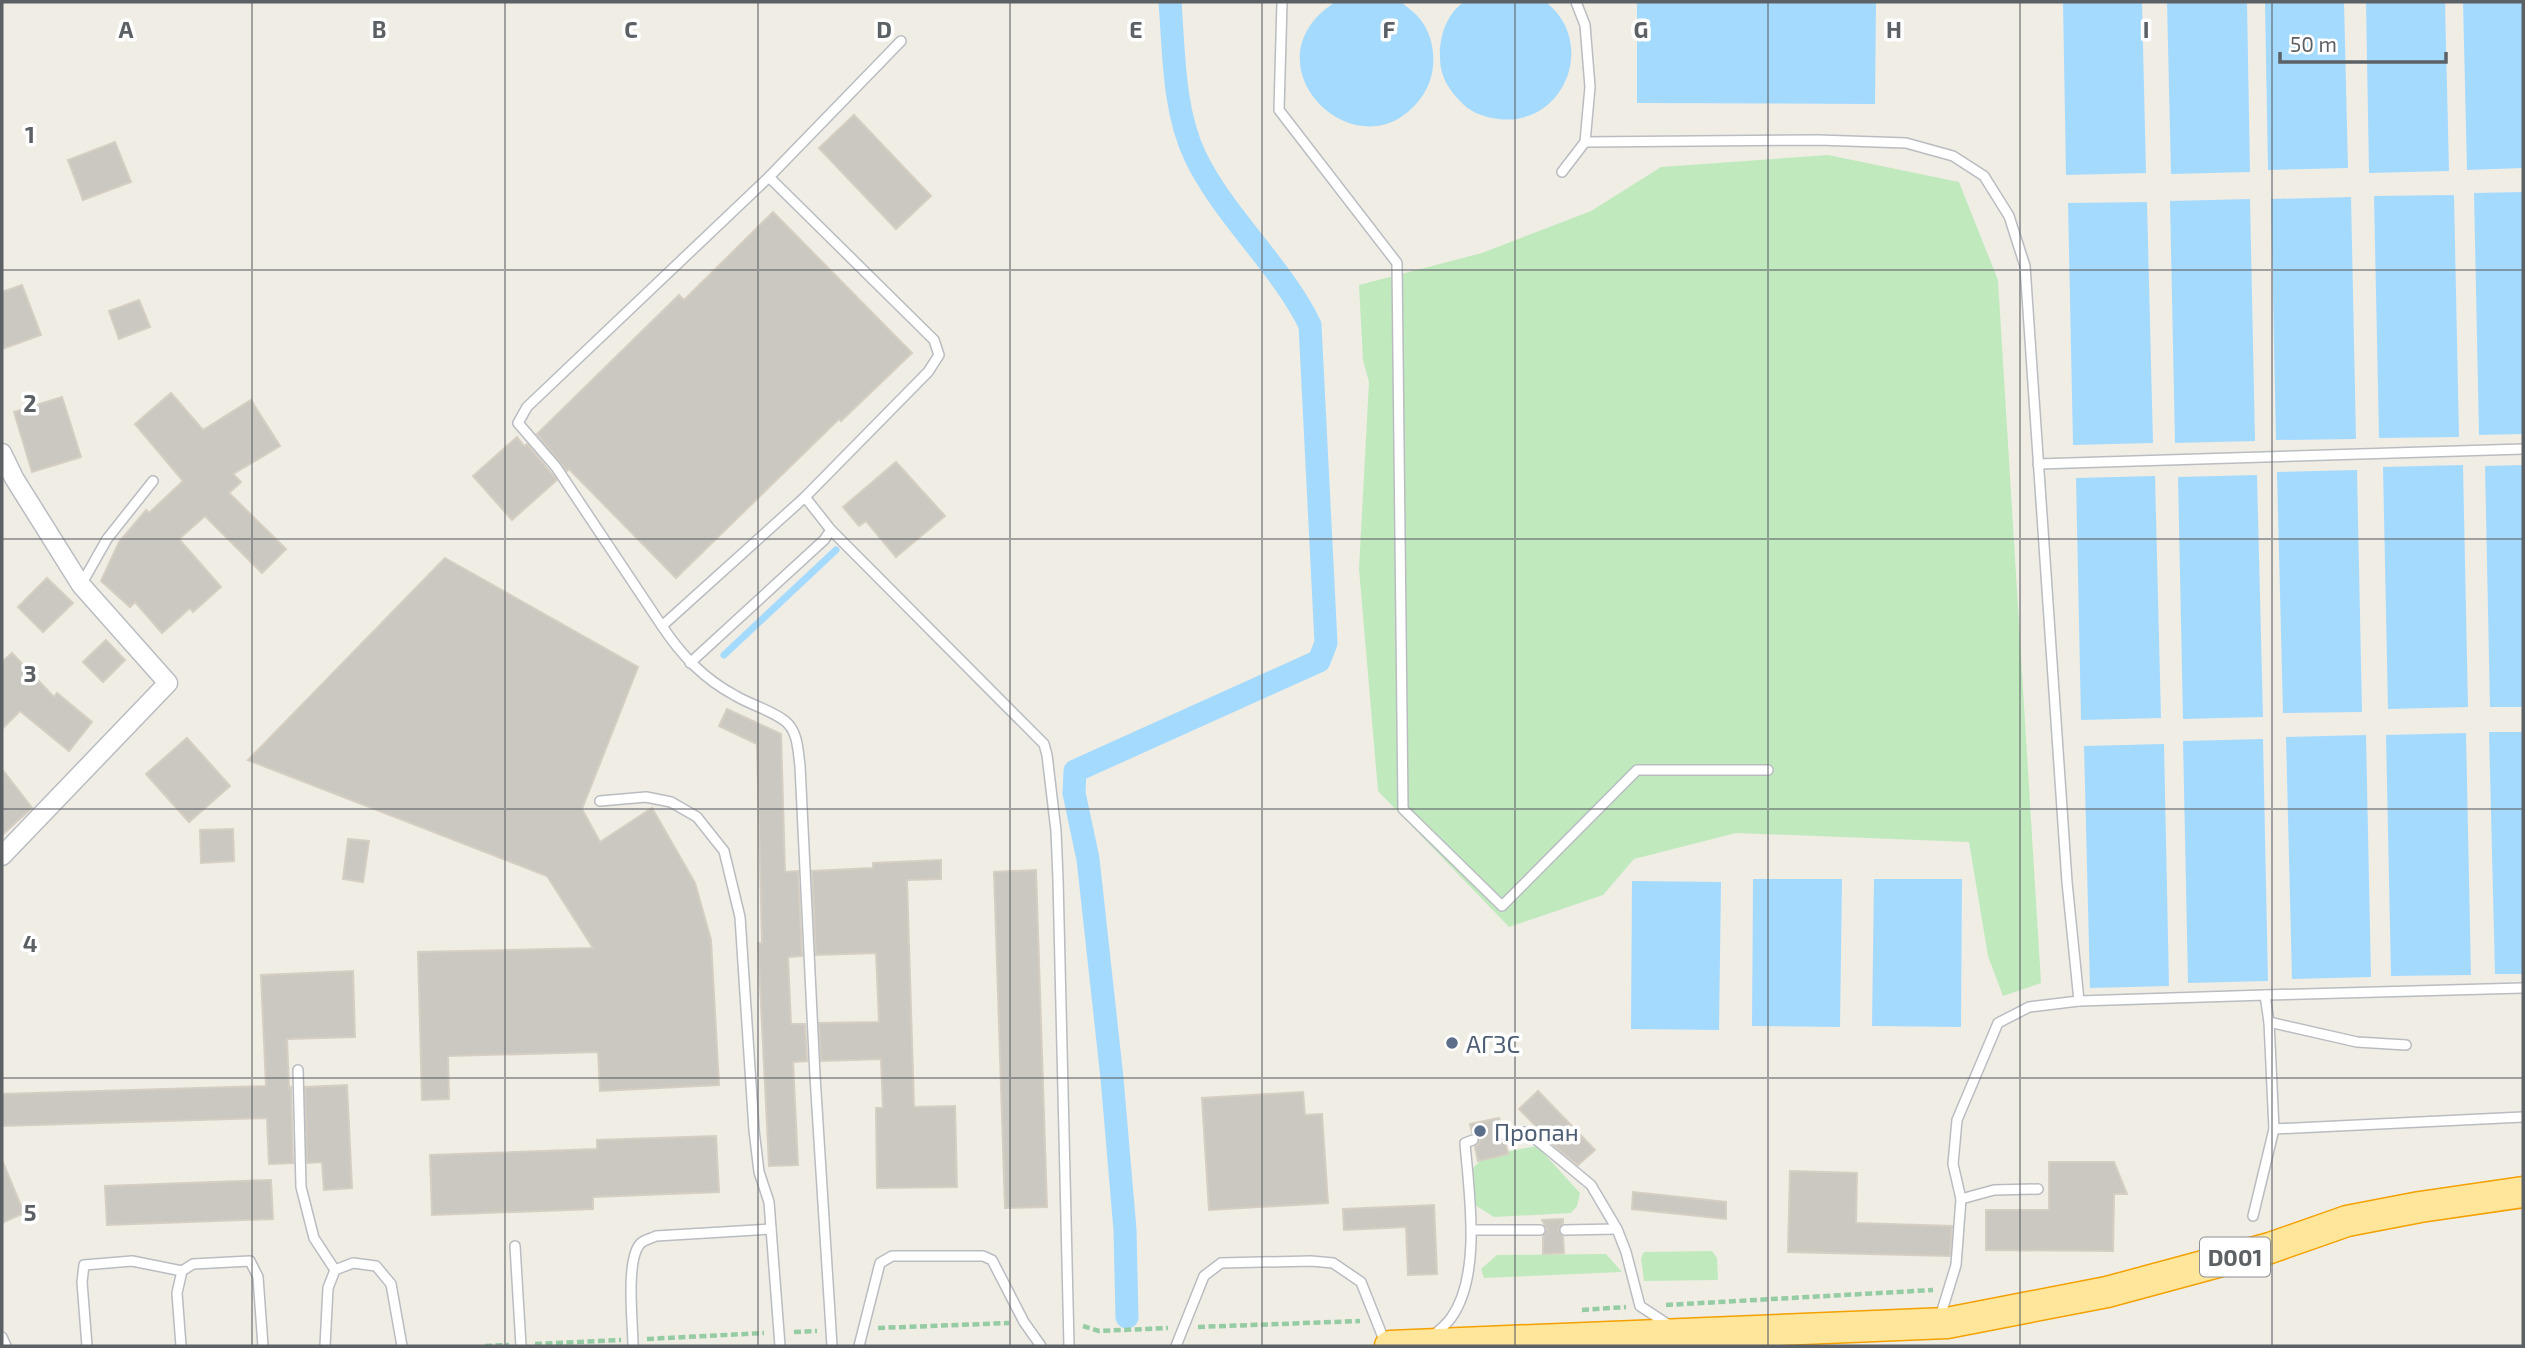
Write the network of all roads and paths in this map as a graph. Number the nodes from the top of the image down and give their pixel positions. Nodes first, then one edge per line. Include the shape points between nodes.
1 (1282, 2) edge
2 (1576, 2) edge
3 (901, 41) dead end
4 (1585, 142) junction
5 (1562, 172) dead end
6 (769, 177) junction
7 (2523, 449) edge
8 (2, 453) edge
9 (2038, 464) junction
10 (8, 480) edge
11 (153, 481) dead end
12 (805, 497) junction
13 (831, 530) junction
14 (81, 585) junction
15 (662, 626) junction
16 (690, 663) junction
17 (1768, 770) dead end
18 (600, 801) dead end
19 (2, 856) edge
20 (2523, 988) edge
21 (2264, 995) junction
22 (2080, 1001) junction
23 (2269, 1022) junction
24 (2406, 1045) dead end
25 (298, 1070) dead end
26 (2523, 1117) edge
27 (2274, 1129) junction
28 (1503, 1134) dead end
29 (1473, 1140) dead end
30 (2038, 1189) dead end
31 (2523, 1192) edge
32 (1961, 1199) junction
33 (2253, 1216) dead end
34 (771, 1229) junction
35 (1617, 1229) junction
36 (1472, 1230) junction
37 (1541, 1230) dead end
38 (1564, 1230) dead end
39 (515, 1246) dead end
40 (335, 1270) junction
41 (183, 1271) junction
42 (1948, 1289) junction
43 (1640, 1306) junction
44 (1573, 1311) dead end
45 (1068, 1320) junction
46 (1024, 1322) junction
47 (1943, 1322) junction
48 (1183, 1328) junction
49 (864, 1329) junction
50 (831, 1330) junction
51 (779, 1332) junction
52 (1682, 1334) junction
53 (2, 1338) edge
54 (1384, 1338) edge
55 (633, 1343) edge
56 (1560, 1343) edge
57 (521, 1345) edge
58 (1425, 1345) edge
59 (6, 1346) edge
60 (88, 1346) edge
61 (181, 1346) edge
62 (263, 1346) edge
63 (325, 1346) edge
64 (402, 1346) edge
65 (485, 1346) edge
66 (780, 1346) edge
67 (832, 1346) edge
68 (859, 1346) edge
69 (1041, 1346) edge
70 (1069, 1346) edge
71 (1176, 1346) edge

1 - 17 lane via 1279,110 1397,263 1403,809 1503,906 1637,770
2 - 4 lane via 1586,24 1590,88
3 - 6 lane
4 - 5 lane
4 - 9 lane via 1906,143 1953,156 1984,176 2009,216 2025,266
6 - 12 lane via 934,340 939,355 928,372
6 - 15 lane via 527,408 519,423 556,467
7 - 9 lane
8 - 10 street
9 - 22 lane via 2067,882
10 - 14 street
11 - 14 lane via 107,539
12 - 13 lane
12 - 15 lane
13 - 16 lane
13 - 45 lane via 1044,744 1058,879
14 - 19 street via 169,683
15 - 16 lane
16 - 50 lane via 734,696 785,721 795,734
18 - 34 lane via 646,797 671,802 697,817 724,851 740,917 754,1130
20 - 21 lane
21 - 22 lane
21 - 23 lane
22 - 32 lane via 2029,1007 1998,1023 1957,1120 1953,1164
23 - 24 lane via 2357,1042
23 - 27 lane
25 - 40 lane via 301,1187 314,1238
26 - 27 lane
27 - 33 lane
28 - 35 lane via 1527,1132 1591,1185
29 - 36 lane via 1465,1143
30 - 32 lane via 1994,1190
31 - 47 highway, D001 via 2347,1221 2270,1248 2107,1292
32 - 42 lane via 1956,1265
34 - 51 lane
34 - 55 lane via 656,1236 641,1243 634,1257 632,1282
35 - 38 lane
35 - 43 lane
36 - 37 lane
36 - 58 lane via 1464,1293 1451,1318
39 - 57 lane
40 - 63 lane via 328,1287
40 - 64 lane via 353,1263 376,1266 391,1284
41 - 60 lane via 132,1261 84,1265
41 - 61 lane via 177,1293
41 - 62 lane via 193,1264 250,1261 258,1277
42 - 43 path
42 - 47 lane
43 - 44 path
43 - 52 lane
45 - 48 path via 1099,1331
45 - 70 lane
46 - 49 path
46 - 49 lane via 992,1260 983,1256 892,1256 880,1263
46 - 69 lane
47 - 52 highway, D001
48 - 54 path
48 - 54 lane via 1204,1276 1221,1263 1311,1261 1333,1264 1361,1282
48 - 71 lane
49 - 68 lane
50 - 51 path
50 - 67 lane
51 - 55 path
51 - 66 lane
52 - 56 highway, D001
53 - 59 lane
54 - 58 highway, D001
55 - 57 path
56 - 58 highway, D001
57 - 65 path

